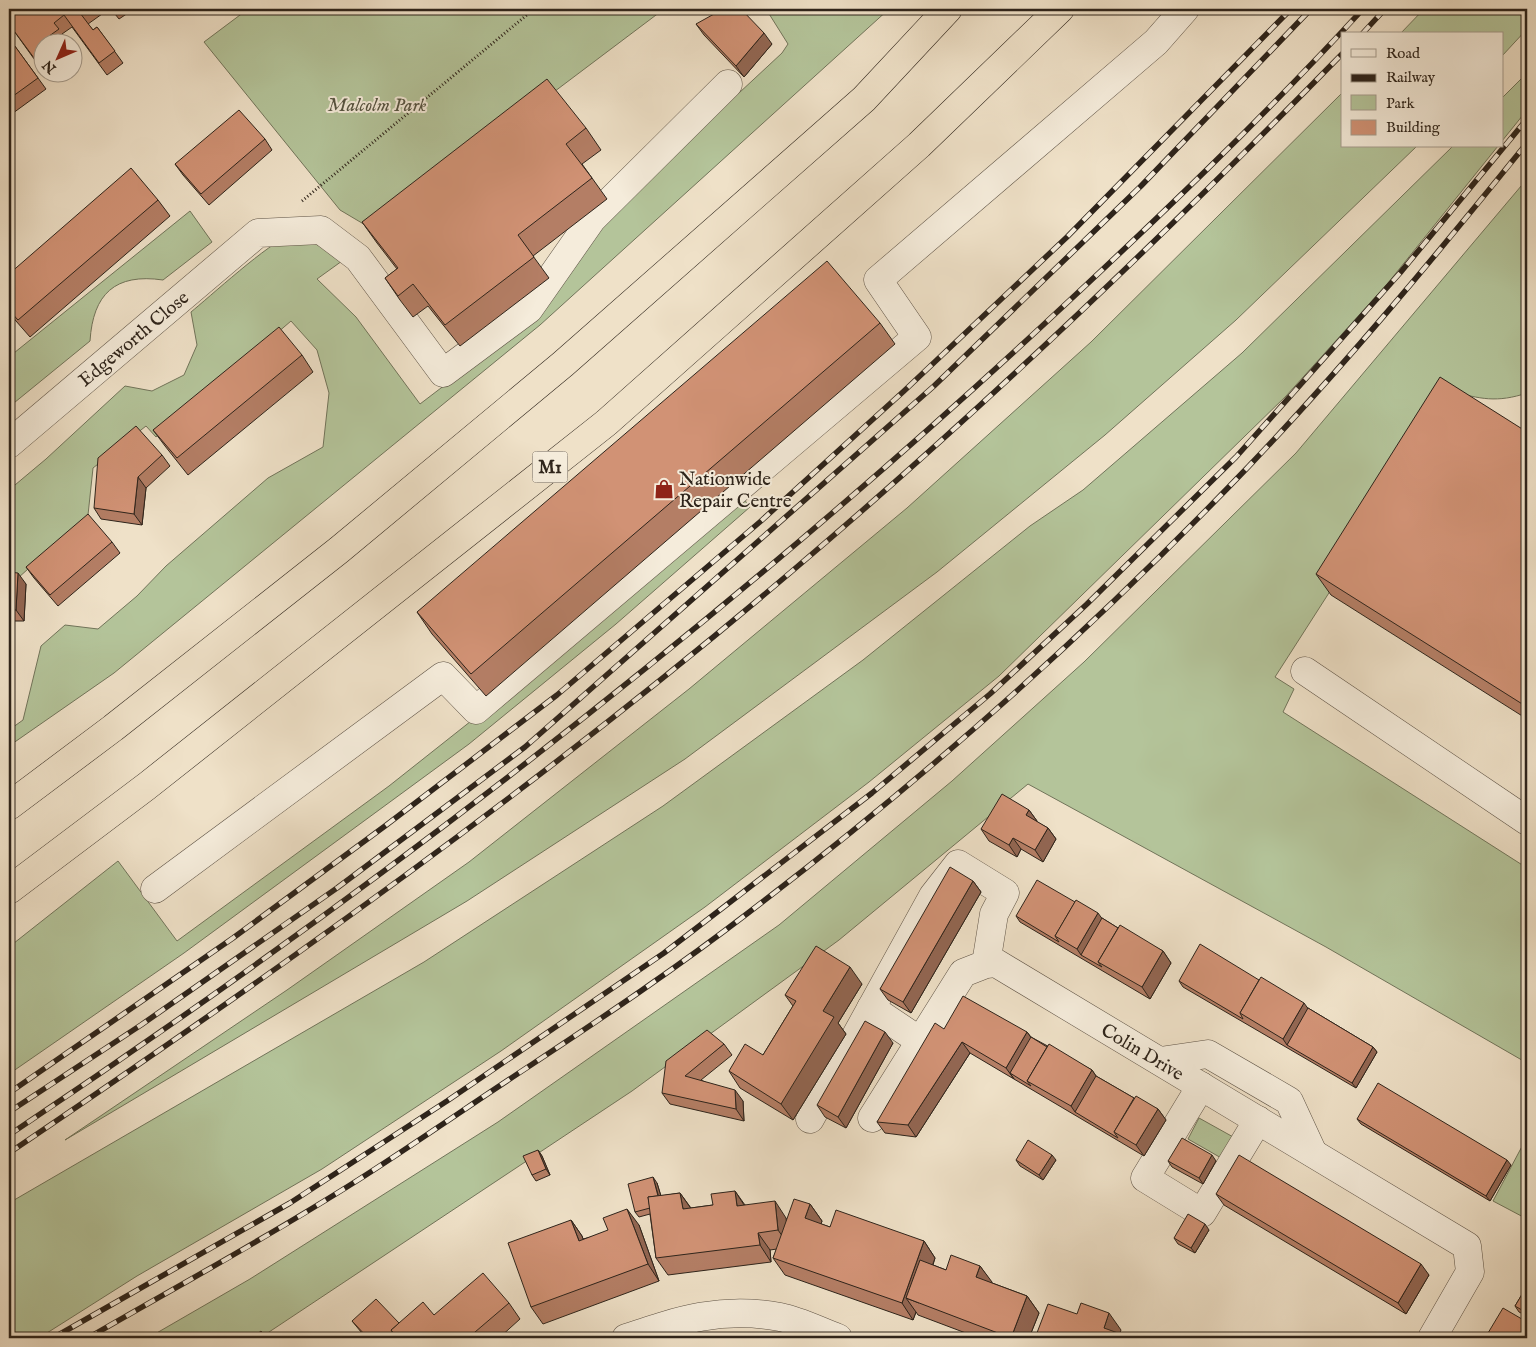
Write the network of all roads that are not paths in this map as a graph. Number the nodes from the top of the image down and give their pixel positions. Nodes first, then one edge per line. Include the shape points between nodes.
1 (948, 9) edge
2 (1060, 9) edge
3 (1185, 9) edge
4 (728, 84) dead end
5 (9, 444) edge
6 (1305, 671) dead end
7 (9, 806) edge
8 (1527, 821) edge
9 (155, 889) dead end
10 (9, 890) edge
11 (986, 964) junction
12 (871, 1008) junction
13 (920, 1041) junction
14 (1160, 1061) junction
15 (1201, 1086) junction
16 (872, 1118) dead end
17 (810, 1119) dead end
18 (1258, 1120) junction
19 (1313, 1153) junction
20 (626, 1338) edge
21 (838, 1338) edge
22 (1432, 1338) edge

1 - 7 highway via 864,98 563,364 339,550
2 - 10 highway, M1 via 919,145 606,423 147,786
3 - 9 street via 1156,42 878,280 918,337 476,710 443,676
4 - 5 street, Edgeworth Close via 592,219 530,309 444,373 358,258 321,230 258,233
6 - 8 street
11 - 12 street via 994,914 1005,892 958,864 934,896
11 - 13 street via 963,973
11 - 14 street, Colin Drive via 996,962
12 - 13 street
12 - 17 street
13 - 16 street
14 - 15 street, Colin Drive
14 - 19 street via 1208,1054 1289,1101
15 - 18 street, Colin Drive
15 - 18 street via 1145,1178 1202,1213
18 - 19 street, Colin Drive
19 - 22 street, Colin Drive via 1467,1246 1470,1272
20 - 21 street via 686,1318 739,1312 782,1318

